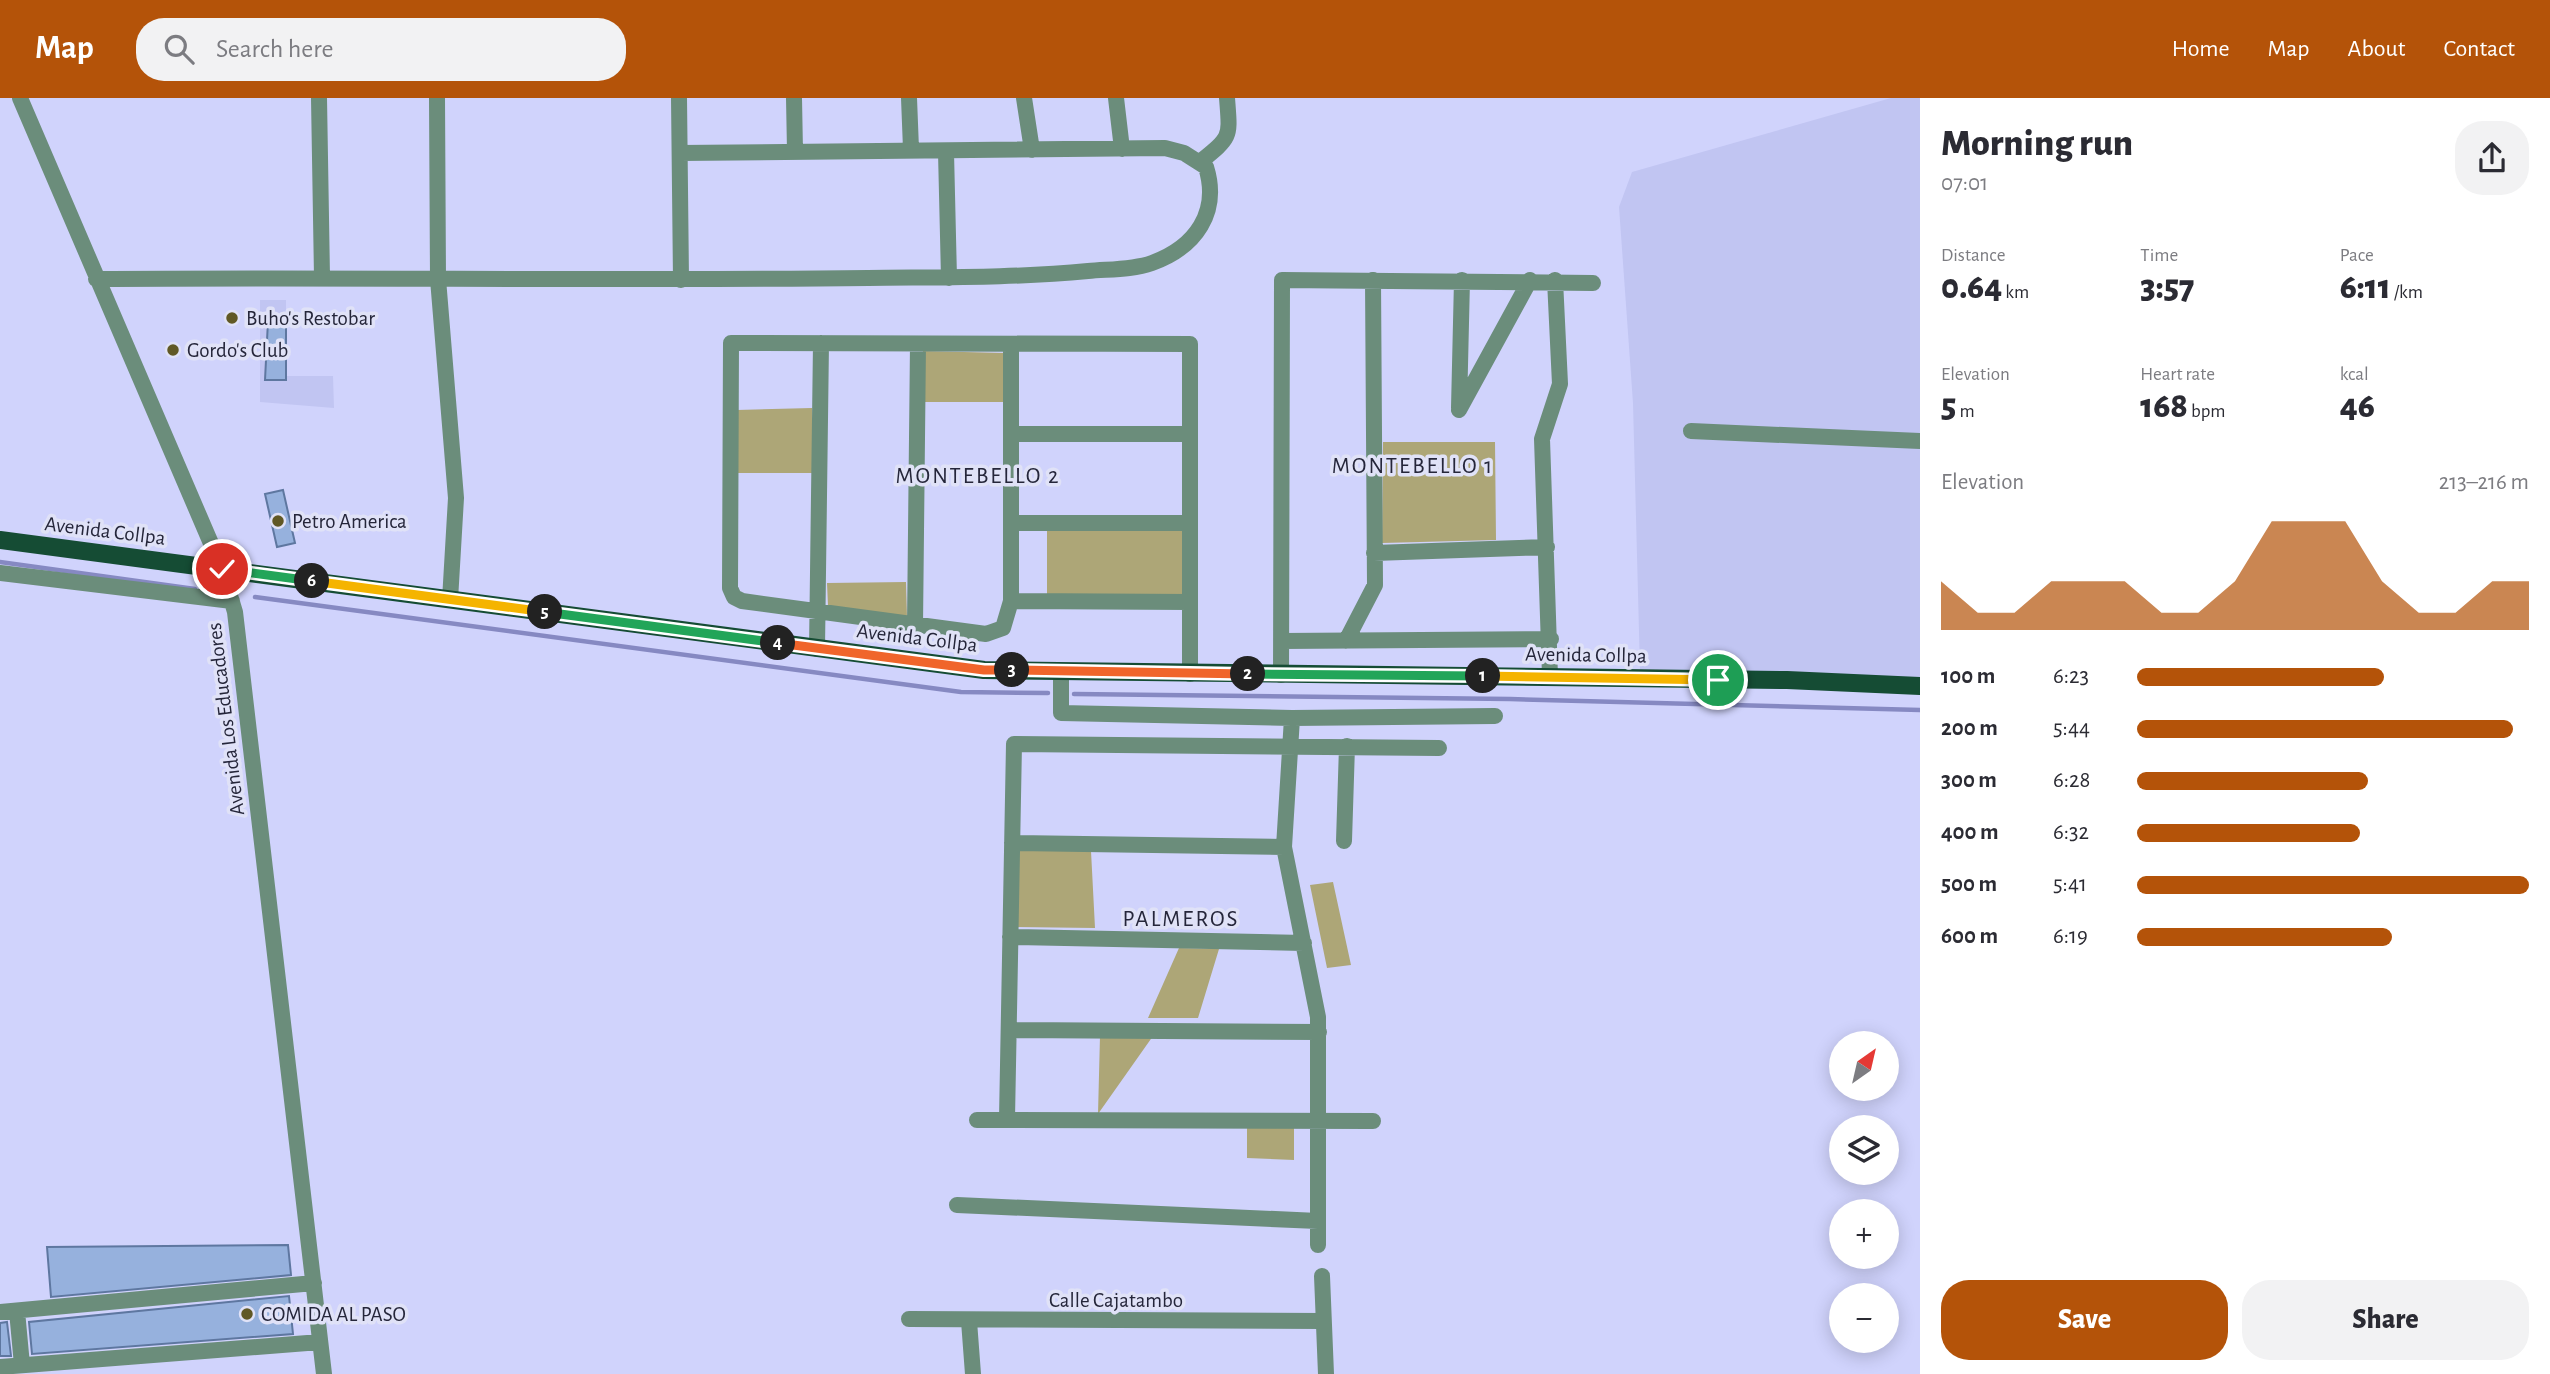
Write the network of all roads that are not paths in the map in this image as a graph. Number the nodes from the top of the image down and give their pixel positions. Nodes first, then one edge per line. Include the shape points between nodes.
1 (20, 98) edge
2 (319, 98) edge
3 (437, 98) edge
4 (679, 98) edge
5 (794, 98) edge
6 (909, 98) edge
7 (1024, 98) edge
8 (1116, 98) edge
9 (1227, 98) edge
10 (911, 149) junction
11 (1122, 149) junction
12 (1032, 150) junction
13 (795, 151) junction
14 (946, 152) junction
15 (680, 153) junction
16 (1200, 162) junction
17 (322, 277) junction
18 (949, 278) junction
19 (96, 279) junction
20 (438, 279) junction
21 (681, 280) junction
22 (1373, 280) junction
23 (1462, 280) junction
24 (1530, 280) junction
25 (1555, 280) junction
26 (1593, 283) dead end
27 (821, 343) junction
28 (918, 344) junction
29 (1011, 344) junction
30 (1691, 431) dead end
31 (1012, 434) junction
32 (1190, 434) junction
33 (1920, 441) edge
34 (1012, 523) junction
35 (1190, 523) junction
36 (0, 540) edge
37 (1547, 547) junction
38 (1374, 553) junction
39 (222, 569) junction
40 (0, 573) edge
41 (450, 600) junction
42 (232, 601) junction
43 (1012, 601) junction
44 (1190, 602) junction
45 (819, 613) junction
46 (915, 626) junction
47 (1551, 639) junction
48 (1282, 641) junction
49 (1346, 641) junction
50 (817, 649) junction
51 (1061, 671) junction
52 (1189, 674) junction
53 (1282, 675) junction
54 (1550, 676) junction
55 (1920, 686) edge
56 (1495, 716) dead end
57 (1292, 718) junction
58 (1292, 745) junction
59 (1347, 746) junction
60 (1439, 748) dead end
61 (1343, 841) dead end
62 (1012, 843) junction
63 (1284, 848) junction
64 (1010, 937) junction
65 (1304, 943) junction
66 (1009, 1030) junction
67 (1319, 1032) junction
68 (1007, 1119) junction
69 (976, 1120) dead end
70 (1317, 1121) junction
71 (1373, 1121) dead end
72 (957, 1205) dead end
73 (1318, 1221) junction
74 (1318, 1245) dead end
75 (1322, 1276) dead end
76 (314, 1283) junction
77 (8, 1312) edge
78 (909, 1320) dead end
79 (970, 1321) junction
80 (1323, 1321) junction
81 (320, 1342) junction
82 (22, 1365) junction
83 (0, 1367) edge
84 (324, 1374) edge
85 (973, 1374) edge
86 (1326, 1374) edge

1 - 19 street, Avenida Los Educadores
2 - 17 street
3 - 20 street
4 - 15 street
5 - 13 street
6 - 10 street
7 - 12 street
8 - 11 street
9 - 16 street via 1229,134
10 - 13 street
10 - 14 street
11 - 12 street
11 - 16 street via 1165,148
12 - 14 street
13 - 15 street
14 - 18 street
15 - 21 street
16 - 18 street via 1212,185 1209,211 1191,238 1160,260 1124,269
17 - 19 street
17 - 20 street
18 - 21 street
19 - 39 street, Avenida Los Educadores
20 - 21 street
20 - 41 street via 456,498
22 - 23 street
22 - 38 street
22 - 48 street via 1282,280
23 - 24 street
23 - 24 street via 1459,410
24 - 25 street
25 - 26 street
25 - 37 street via 1560,384 1542,439
27 - 28 street
27 - 45 street
27 - 45 street via 731,343 730,588 741,601
28 - 29 street
28 - 46 street
29 - 31 street
29 - 32 street via 1190,344
30 - 33 street
31 - 32 street
31 - 34 street
32 - 35 street
34 - 35 street
34 - 43 street
35 - 44 street
36 - 39 main road, Avenida Collpa
37 - 38 street
37 - 47 street
38 - 49 street via 1375,585
39 - 41 main road, Avenida Collpa
39 - 42 street, Avenida Los Educadores
40 - 42 street
41 - 50 main road, Avenida Collpa
42 - 76 street, Avenida Los Educadores
43 - 44 street
43 - 46 street via 1003,628 994,632
44 - 52 street
45 - 46 street
45 - 50 street
47 - 49 street
47 - 54 street
48 - 49 street
48 - 53 street
50 - 51 main road, Avenida Collpa via 984,670
51 - 52 main road, Avenida Collpa
51 - 57 street via 1061,713
52 - 53 main road, Avenida Collpa
53 - 54 main road, Avenida Collpa
54 - 55 main road, Avenida Collpa
56 - 57 street
57 - 58 street
58 - 59 street
58 - 62 street via 1013,744
58 - 63 street
59 - 60 street
59 - 61 street
62 - 63 street
62 - 64 street
63 - 65 street
64 - 65 street
64 - 66 street
65 - 67 street
66 - 67 street
66 - 68 street
67 - 70 street
68 - 69 street
68 - 70 street
70 - 71 street
70 - 73 street
72 - 73 street
73 - 74 street
75 - 80 street
76 - 77 street
76 - 81 street, Avenida Los Educadores
77 - 82 street
78 - 79 street, Calle Cajatambo
79 - 80 street, Calle Cajatambo
79 - 85 street
80 - 86 street
81 - 82 street
81 - 84 street, Avenida Los Educadores
82 - 83 street

